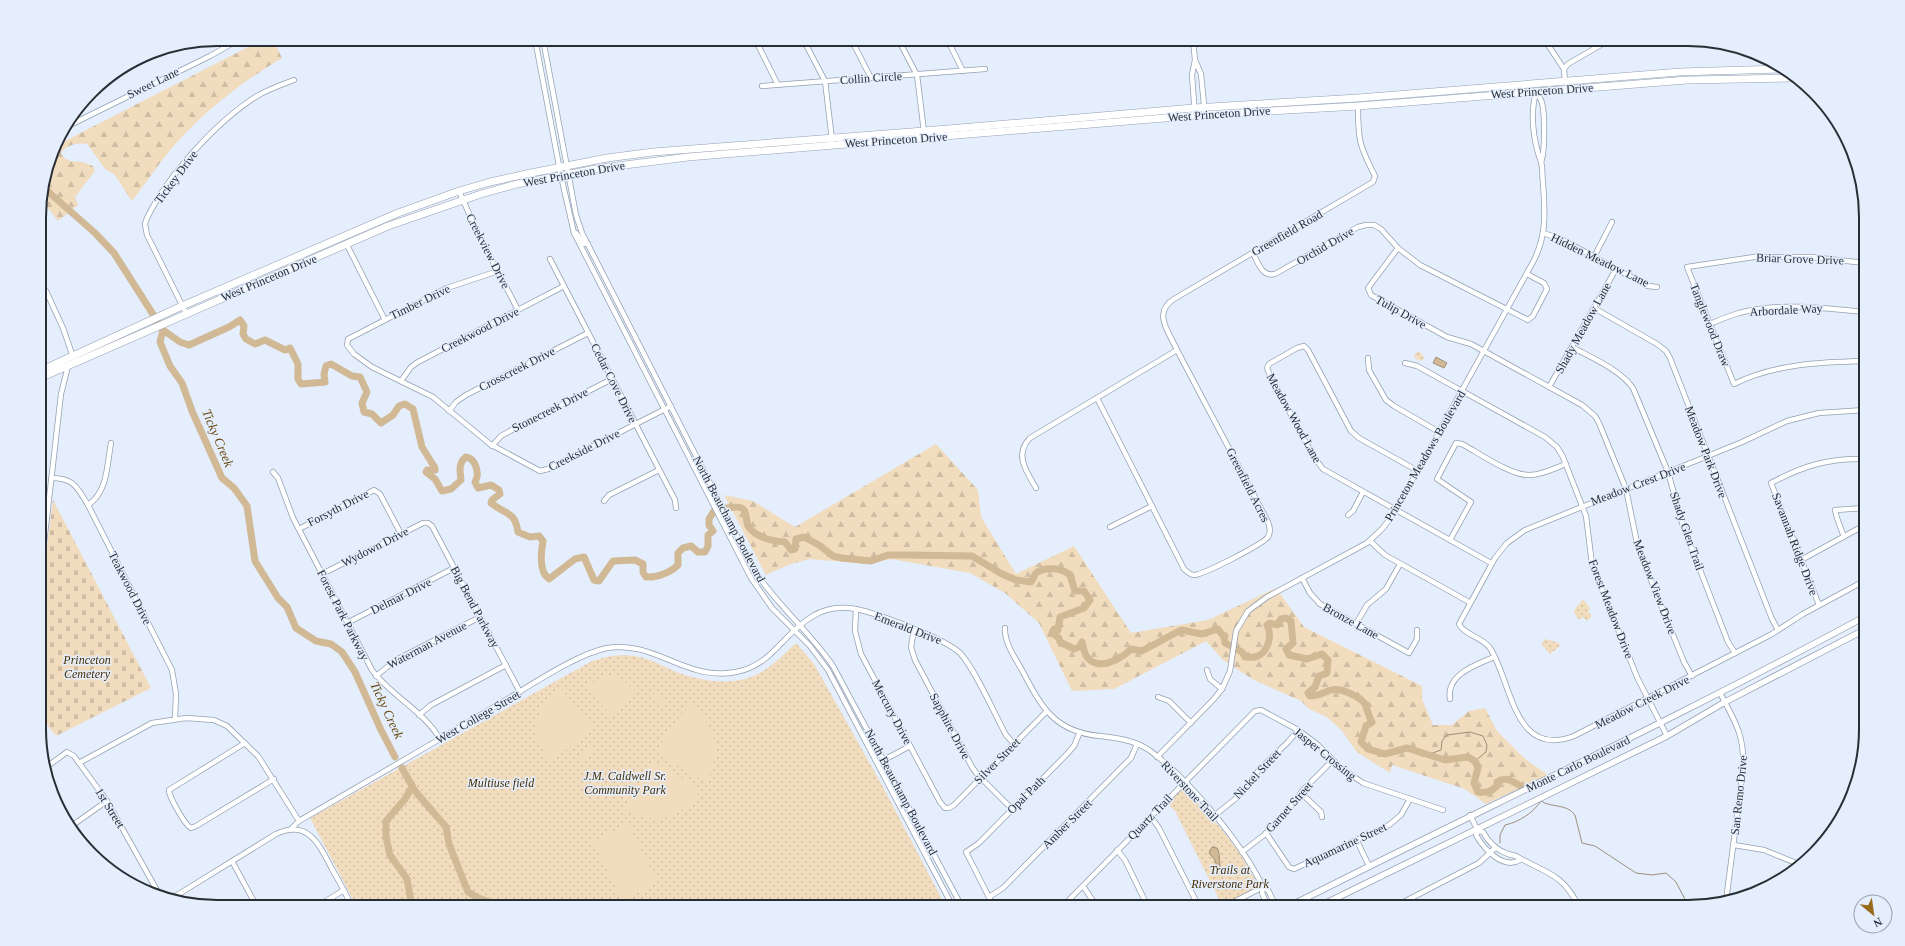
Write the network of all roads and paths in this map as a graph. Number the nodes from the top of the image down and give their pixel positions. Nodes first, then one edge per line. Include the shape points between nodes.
1 (228, 46) edge
2 (536, 46) edge
3 (544, 46) edge
4 (758, 46) edge
5 (807, 46) edge
6 (855, 46) edge
7 (902, 46) edge
8 (950, 46) edge
9 (1194, 46) edge
10 (1549, 46) edge
11 (1599, 46) edge
12 (1195, 60) junction
13 (985, 69) dead end
14 (1564, 69) junction
15 (1774, 69) edge
16 (963, 71) junction
17 (550, 74) junction
18 (917, 75) junction
19 (542, 76) junction
20 (871, 78) junction
21 (1788, 78) edge
22 (294, 80) dead end
23 (825, 82) junction
24 (1565, 82) junction
25 (778, 85) junction
26 (762, 86) dead end
27 (1536, 92) junction
28 (1358, 102) junction
29 (1204, 111) junction
30 (1194, 112) junction
31 (74, 123) edge
32 (924, 135) junction
33 (832, 142) junction
34 (724, 151) junction
35 (1541, 162) junction
36 (568, 165) junction
37 (560, 167) junction
38 (570, 174) junction
39 (561, 176) junction
40 (459, 191) junction
41 (462, 200) junction
42 (1612, 222) dead end
43 (574, 233) junction
44 (1543, 234) junction
45 (344, 235) junction
46 (347, 244) junction
47 (588, 244) junction
48 (1398, 248) junction
49 (1253, 253) junction
50 (1594, 257) junction
51 (550, 259) dead end
52 (1859, 262) edge
53 (1687, 267) joint
54 (1616, 269) junction
55 (498, 270) junction
56 (1527, 274) junction
57 (1197, 285) joint
58 (564, 286) junction
59 (1657, 287) dead end
60 (46, 291) dead end
61 (182, 306) junction
62 (1594, 308) junction
63 (518, 310) junction
64 (1506, 310) junction
65 (1859, 311) edge
66 (186, 313) junction
67 (385, 320) junction
68 (1710, 324) junction
69 (588, 332) junction
70 (1572, 347) junction
71 (1177, 350) junction
72 (1484, 351) junction
73 (74, 356) junction
74 (1368, 358) dead end
75 (1859, 361) edge
76 (1405, 363) dead end
77 (68, 367) junction
78 (46, 368) edge
79 (46, 376) edge
80 (612, 378) junction
81 (401, 381) junction
82 (1549, 387) junction
83 (1462, 391) junction
84 (1097, 398) junction
85 (671, 406) junction
86 (664, 410) junction
87 (1859, 410) edge
88 (449, 411) junction
89 (635, 424) junction
90 (1439, 432) junction
91 (112, 443) dead end
92 (492, 446) junction
93 (1709, 456) junction
94 (1859, 459) edge
95 (1566, 464) junction
96 (659, 470) junction
97 (1418, 471) junction
98 (273, 472) dead end
99 (1668, 472) junction
100 (51, 478) junction
101 (1036, 488) dead end
102 (1626, 489) junction
103 (1363, 492) junction
104 (604, 500) dead end
105 (88, 505) junction
106 (1152, 506) junction
107 (1583, 506) junction
108 (676, 508) dead end
109 (1859, 508) edge
110 (1396, 510) junction
111 (1348, 516) dead end
112 (46, 523) edge
113 (428, 523) joint
114 (1110, 527) dead end
115 (1859, 528) edge
116 (299, 529) junction
117 (401, 534) junction
118 (1844, 537) junction
119 (1450, 540) junction
120 (1370, 541) junction
121 (1801, 560) junction
122 (1491, 563) junction
123 (1400, 564) junction
124 (454, 568) junction
125 (322, 574) junction
126 (1302, 578) junction
127 (1859, 584) edge
128 (1469, 602) junction
129 (1818, 605) junction
130 (856, 609) junction
131 (480, 617) junction
132 (1859, 620) edge
133 (347, 623) junction
134 (1356, 624) junction
135 (1459, 625) joint
136 (799, 626) junction
137 (1005, 628) dead end
138 (795, 630) junction
139 (914, 630) junction
140 (1417, 630) dead end
141 (1778, 630) junction
142 (1859, 633) edge
143 (1735, 653) junction
144 (1494, 657) junction
145 (506, 665) junction
146 (1207, 670) dead end
147 (376, 676) junction
148 (1692, 676) junction
149 (1222, 689) junction
150 (520, 692) junction
151 (1720, 693) junction
152 (1158, 697) dead end
153 (1648, 698) junction
154 (1450, 699) dead end
155 (1725, 702) junction
156 (1255, 710) joint
157 (1046, 712) junction
158 (420, 715) junction
159 (175, 719) junction
160 (1190, 723) junction
161 (1661, 724) junction
162 (1298, 730) junction
163 (1080, 732) junction
164 (1667, 736) junction
165 (440, 739) junction
166 (245, 743) junction
167 (1014, 744) junction
168 (1137, 744) junction
169 (910, 746) junction
170 (1157, 756) junction
171 (884, 760) junction
172 (1333, 760) junction
173 (79, 763) junction
174 (878, 764) junction
175 (50, 765) edge
176 (980, 778) junction
177 (274, 779) junction
178 (1184, 782) junction
179 (1301, 793) junction
180 (1410, 799) junction
181 (107, 801) junction
182 (947, 809) joint
183 (1012, 809) junction
184 (1443, 810) dead end
185 (1470, 815) junction
186 (1214, 816) junction
187 (1150, 817) junction
188 (1322, 817) dead end
189 (299, 821) junction
190 (75, 824) edge
191 (291, 829) junction
192 (1477, 829) junction
193 (1266, 833) junction
194 (1358, 841) junction
195 (1734, 845) junction
196 (1495, 848) junction
197 (1117, 850) junction
198 (1242, 852) junction
199 (1490, 853) junction
200 (1520, 860) junction
201 (232, 861) junction
202 (1795, 863) edge
203 (1369, 866) junction
204 (1082, 886) junction
205 (1263, 887) junction
206 (156, 889) edge
207 (344, 890) junction
208 (177, 895) edge
209 (1727, 896) edge
210 (989, 897) junction
211 (253, 900) edge
212 (328, 900) edge
213 (349, 900) edge
214 (949, 900) edge
215 (958, 900) edge
216 (990, 900) edge
217 (1069, 900) edge
218 (1092, 900) edge
219 (1145, 900) edge
220 (1195, 900) edge
221 (1238, 900) edge
222 (1265, 900) edge
223 (1273, 900) edge
224 (1302, 900) edge
225 (1332, 900) edge
226 (1411, 900) edge
227 (1575, 900) edge

1 - 31 street, Sweet Lane
2 - 19 street, North Beauchamp Boulevard
3 - 17 street, North Beauchamp Boulevard
4 - 25 street
5 - 23 street
6 - 20 street
7 - 18 street
8 - 16 street
9 - 12 street
10 - 14 street
11 - 14 street
12 - 29 street via 1201,74
12 - 30 street via 1192,75
13 - 16 street, Collin Circle
14 - 24 street
15 - 24 highway, West Princeton Drive via 1680,72
16 - 18 street, Collin Circle
17 - 19 street
17 - 36 street, North Beauchamp Boulevard
18 - 20 street, Collin Circle
18 - 32 street
19 - 37 street, North Beauchamp Boulevard
20 - 23 street, Collin Circle
21 - 27 highway, West Princeton Drive via 1687,80
22 - 61 street, Tickey Drive via 254,99 207,138 183,166 149,214 145,224 148,235
23 - 25 street, Collin Circle
23 - 33 street
24 - 28 highway, West Princeton Drive via 1500,86
25 - 26 street, Collin Circle
27 - 28 highway, West Princeton Drive
27 - 35 street, Princeton Meadows Boulevard via 1533,104 1534,137
27 - 35 street, Princeton Meadows Boulevard via 1542,103 1544,140
28 - 29 highway, West Princeton Drive
28 - 49 street, Greenfield Road via 1359,141 1375,179
29 - 30 highway, West Princeton Drive
30 - 32 highway, West Princeton Drive
32 - 33 highway, West Princeton Drive
33 - 34 highway, West Princeton Drive
34 - 36 highway, West Princeton Drive via 653,152
34 - 38 highway, West Princeton Drive
35 - 44 street, Princeton Meadows Boulevard via 1545,214
36 - 37 highway, West Princeton Drive
36 - 38 street, North Beauchamp Boulevard
37 - 39 street, North Beauchamp Boulevard
37 - 40 highway, West Princeton Drive
38 - 39 highway, West Princeton Drive
38 - 47 street, North Beauchamp Boulevard via 578,222
39 - 41 highway, West Princeton Drive via 517,184
39 - 43 street, North Beauchamp Boulevard
40 - 41 street, Creekview Drive
40 - 45 highway, West Princeton Drive
41 - 46 highway, West Princeton Drive
41 - 55 street, Creekview Drive
42 - 50 street
43 - 47 street via 577,233 584,244
43 - 86 street, North Beauchamp Boulevard
44 - 50 street, Hidden Meadow Lane via 1561,239
44 - 56 street, Princeton Meadows Boulevard via 1536,258
45 - 46 street
45 - 61 highway, West Princeton Drive
46 - 66 highway, West Princeton Drive
46 - 67 street
47 - 85 street, North Beauchamp Boulevard
48 - 49 street, Orchid Drive via 1381,229 1374,225 1366,225 1358,227 1275,274 1266,274
48 - 64 street, Orchid Drive via 1420,265
48 - 72 street, Tulip Drive via 1368,288 1371,295 1447,337 1468,342
49 - 57 street, Greenfield Road
50 - 54 street, Hidden Meadow Lane
51 - 58 street, Cedar Cove Drive
52 - 53 street, Briar Grove Drive via 1778,256 1733,259
53 - 68 street, Tanglewood Draw
54 - 59 street, Hidden Meadow Lane via 1648,286
54 - 62 street, Shady Meadow Lane
55 - 63 street, Creekview Drive
55 - 67 street, Timber Drive via 447,288
56 - 64 street, Princeton Meadows Boulevard
56 - 64 street, Orchid Drive via 1544,283 1547,289 1533,316 1528,320
57 - 71 street, Greenfield Acres via 1170,302 1163,310 1162,318
58 - 63 street, Creekwood Drive
58 - 69 street, Cedar Cove Drive
60 - 73 street
61 - 66 street, Tickey Drive
61 - 73 highway, West Princeton Drive
62 - 70 street, Shady Meadow Lane
62 - 93 street, Meadow Park Drive via 1666,351
63 - 81 street, Creekwood Drive via 418,362
64 - 72 street, Princeton Meadows Boulevard
65 - 68 street, Arbordale Way via 1813,307 1773,309 1739,313
66 - 77 highway, West Princeton Drive
67 - 81 street, Timber Drive via 346,342 349,349 362,360
68 - 75 street, Tanglewood Draw via 1734,384 1752,376 1794,366
69 - 80 street, Cedar Cove Drive
69 - 88 street, Crosscreek Drive via 466,395
70 - 82 street, Shady Meadow Lane
70 - 99 street, Shady Glen Trail via 1627,380 1637,396
71 - 84 street
71 - 106 street, Greenfield Acres via 1262,510 1270,531 1267,538 1256,547 1203,573 1193,575 1184,569
72 - 82 street, Meadow View Drive
72 - 83 street, Princeton Meadows Boulevard
73 - 77 street
73 - 78 highway, West Princeton Drive
74 - 90 street via 1369,370 1386,400
76 - 83 street, Forest Meadow Drive via 1417,366
77 - 79 highway, West Princeton Drive
77 - 100 street via 61,394
80 - 89 street, Cedar Cove Drive
80 - 92 street, Stonecreek Drive via 501,436
81 - 88 street via 433,397
82 - 102 street, Meadow View Drive via 1582,405 1595,416
83 - 90 street, Princeton Meadows Boulevard
83 - 95 street, Forest Meadow Drive via 1552,442 1560,450
84 - 101 street via 1034,435 1024,445 1022,461
84 - 106 street, Greenfield Acres
85 - 86 street, Creekside Drive
85 - 136 street, North Beauchamp Boulevard via 748,557 770,594
86 - 89 street, Creekside Drive
86 - 138 street, North Beauchamp Boulevard via 741,561 763,597
87 - 93 street, Meadow Crest Drive via 1802,416
88 - 92 street
89 - 92 street, Creekside Drive via 540,471
89 - 96 street, Cedar Cove Drive
90 - 97 street, Princeton Meadows Boulevard
91 - 105 street via 101,493
93 - 99 street, Meadow Crest Drive
93 - 141 street, Meadow Park Drive
94 - 121 street, Savannah Ridge Drive via 1812,464 1771,483
95 - 107 street, Forest Meadow Drive
95 - 119 street via 1535,475 1524,475 1461,443 1456,443 1436,479 1471,502
96 - 104 street
96 - 108 street, Cedar Cove Drive
97 - 103 street, Meadow Wood Lane via 1351,431 1304,346 1273,361 1268,366 1269,373 1317,463
97 - 110 street, Princeton Meadows Boulevard
98 - 116 street, Forest Park Parkway via 278,478
99 - 102 street, Meadow Crest Drive
99 - 143 street, Shady Glen Trail via 1691,548 1728,642
100 - 105 street, Teakwood Drive via 73,482
100 - 112 street
102 - 107 street, Meadow Crest Drive
102 - 148 street, Meadow View Drive via 1638,548
103 - 110 street, Meadow Wood Lane
103 - 111 street
105 - 159 street, Teakwood Drive via 172,670 176,694
106 - 114 street
107 - 122 street, Meadow Crest Drive via 1525,530 1507,543
107 - 153 street, Forest Meadow Drive via 1588,524 1592,564
109 - 118 street via 1835,510
110 - 119 street, Meadow Wood Lane
110 - 120 street, Princeton Meadows Boulevard
113 - 117 street, Wydown Drive
113 - 124 street, Big Bend Parkway
115 - 118 street
116 - 117 street, Forsyth Drive via 374,490 380,494
116 - 125 street, Forest Park Parkway
117 - 125 street, Wydown Drive
118 - 121 street
119 - 122 street, Meadow Wood Lane
120 - 123 street via 1382,554
120 - 126 street, Princeton Meadows Boulevard
121 - 129 street, Savannah Ridge Drive
122 - 128 street, Meadow Crest Drive
123 - 128 street
123 - 134 street via 1386,589 1367,605
124 - 131 street, Big Bend Parkway
124 - 133 street, Delmar Drive
125 - 133 street, Forest Park Parkway
126 - 134 street, Bronze Lane via 1316,600
126 - 149 street, Princeton Meadows Boulevard via 1254,605 1243,618 1235,633 1230,672
127 - 129 street, Meadow Creek Drive
128 - 135 street, Meadow Crest Drive
129 - 141 street, Meadow Creek Drive
130 - 136 street, Emerald Drive via 822,611
130 - 139 street, Emerald Drive
130 - 169 street, Mercury Drive via 855,631 859,649
131 - 145 street, Big Bend Parkway
131 - 147 street, Waterman Avenue via 396,660
132 - 151 main road, Monte Carlo Boulevard
133 - 147 street, Forest Park Parkway
134 - 140 street, Bronze Lane via 1409,653 1417,639
135 - 144 street, Meadow Creek Drive via 1484,642
136 - 138 street, West College Street
136 - 171 street, North Beauchamp Boulevard via 815,641 833,666
137 - 157 street, Riverstone Trail via 1007,641
138 - 150 street, West College Street via 769,657 754,666 735,672 700,672 650,651 616,647 585,655
138 - 174 street, North Beauchamp Boulevard via 828,670
139 - 167 street, Emerald Drive via 944,641 960,653 1006,735
139 - 176 street, Sapphire Drive via 911,643 915,660
141 - 143 street, Meadow Creek Drive
142 - 155 main road, Monte Carlo Boulevard
143 - 148 street, Meadow Creek Drive
144 - 153 street, Meadow Creek Drive via 1521,721 1530,732 1545,739 1561,740 1574,736
144 - 154 street via 1461,673 1450,689
145 - 150 street, Big Bend Parkway
145 - 158 street via 431,705
146 - 149 street via 1209,677
147 - 158 street, Forest Park Parkway
148 - 153 street, Meadow Creek Drive
149 - 160 street, Princeton Meadows Boulevard
150 - 165 street, West College Street
151 - 155 street, San Remo Drive
151 - 161 main road, Monte Carlo Boulevard
152 - 160 street via 1169,701
153 - 161 street, Forest Meadow Drive
155 - 164 main road, Monte Carlo Boulevard
155 - 195 street, San Remo Drive via 1740,732 1744,753
156 - 162 street, Jasper Crossing via 1261,710
156 - 178 street, Quartz Trail
157 - 163 street, Riverstone Trail via 1063,725
157 - 167 street, Silver Street
158 - 165 street, Forest Park Parkway
159 - 166 street via 214,720 227,726
159 - 173 street via 152,723
160 - 170 street, Princeton Meadows Boulevard
161 - 164 street, Forest Meadow Drive
161 - 185 main road, Monte Carlo Boulevard
162 - 172 street, Jasper Crossing
162 - 186 street, Nickel Street via 1259,770 1240,795
163 - 168 street, Riverstone Trail via 1123,739
163 - 183 street, Opal Path via 1071,750
164 - 192 main road, Monte Carlo Boulevard
165 - 189 street, West College Street
166 - 177 street
166 - 177 street via 170,790 170,797 188,827 194,827
167 - 176 street, Silver Street
168 - 170 street, Riverstone Trail
168 - 210 street, Amber Street via 1126,764 1003,888
169 - 171 street
169 - 182 street, Mercury Drive via 940,802
170 - 178 street, Riverstone Trail
171 - 174 street
171 - 215 street, North Beauchamp Boulevard
172 - 179 street, Garnet Street
172 - 180 street, Jasper Crossing via 1363,783
173 - 175 street, 1st Street via 68,752
173 - 181 street, 1st Street
174 - 214 street, North Beauchamp Boulevard
176 - 182 street, Silver Street
176 - 183 street, Sapphire Drive
177 - 189 street
178 - 186 street, Riverstone Trail
178 - 187 street, Quartz Trail
179 - 188 street via 1322,812
179 - 193 street, Garnet Street
180 - 184 street, Jasper Crossing
180 - 194 street, Aquamarine Street via 1396,821
181 - 190 street
181 - 206 street, 1st Street
183 - 210 street, Opal Path via 979,843 966,852
185 - 192 street
185 - 203 main road, Monte Carlo Boulevard
186 - 198 street, Riverstone Trail
187 - 197 street, Quartz Trail
187 - 220 street via 1159,828
189 - 191 street, West College Street
191 - 201 street, West College Street via 276,834
191 - 207 street via 302,831 316,840
192 - 196 street via 1483,832
192 - 199 street via 1476,835
192 - 225 main road, Monte Carlo Boulevard
193 - 194 street, Aquamarine Street via 1291,869
193 - 198 street, Garnet Street
194 - 203 street
195 - 202 street via 1764,850
195 - 209 street, San Remo Drive
196 - 199 street
196 - 200 street
197 - 204 street, Quartz Trail
197 - 219 street via 1125,860
198 - 205 street, Riverstone Trail
199 - 200 street via 1507,862 1515,863
199 - 226 street via 1475,865
200 - 227 street via 1542,868 1557,878
201 - 208 street, West College Street
201 - 211 street
203 - 224 main road, Monte Carlo Boulevard
204 - 217 street, Quartz Trail
204 - 218 street
205 - 221 street
205 - 222 street, Riverstone Trail
205 - 223 street, Riverstone Trail via 1268,890
207 - 212 street
207 - 213 street
210 - 216 street

